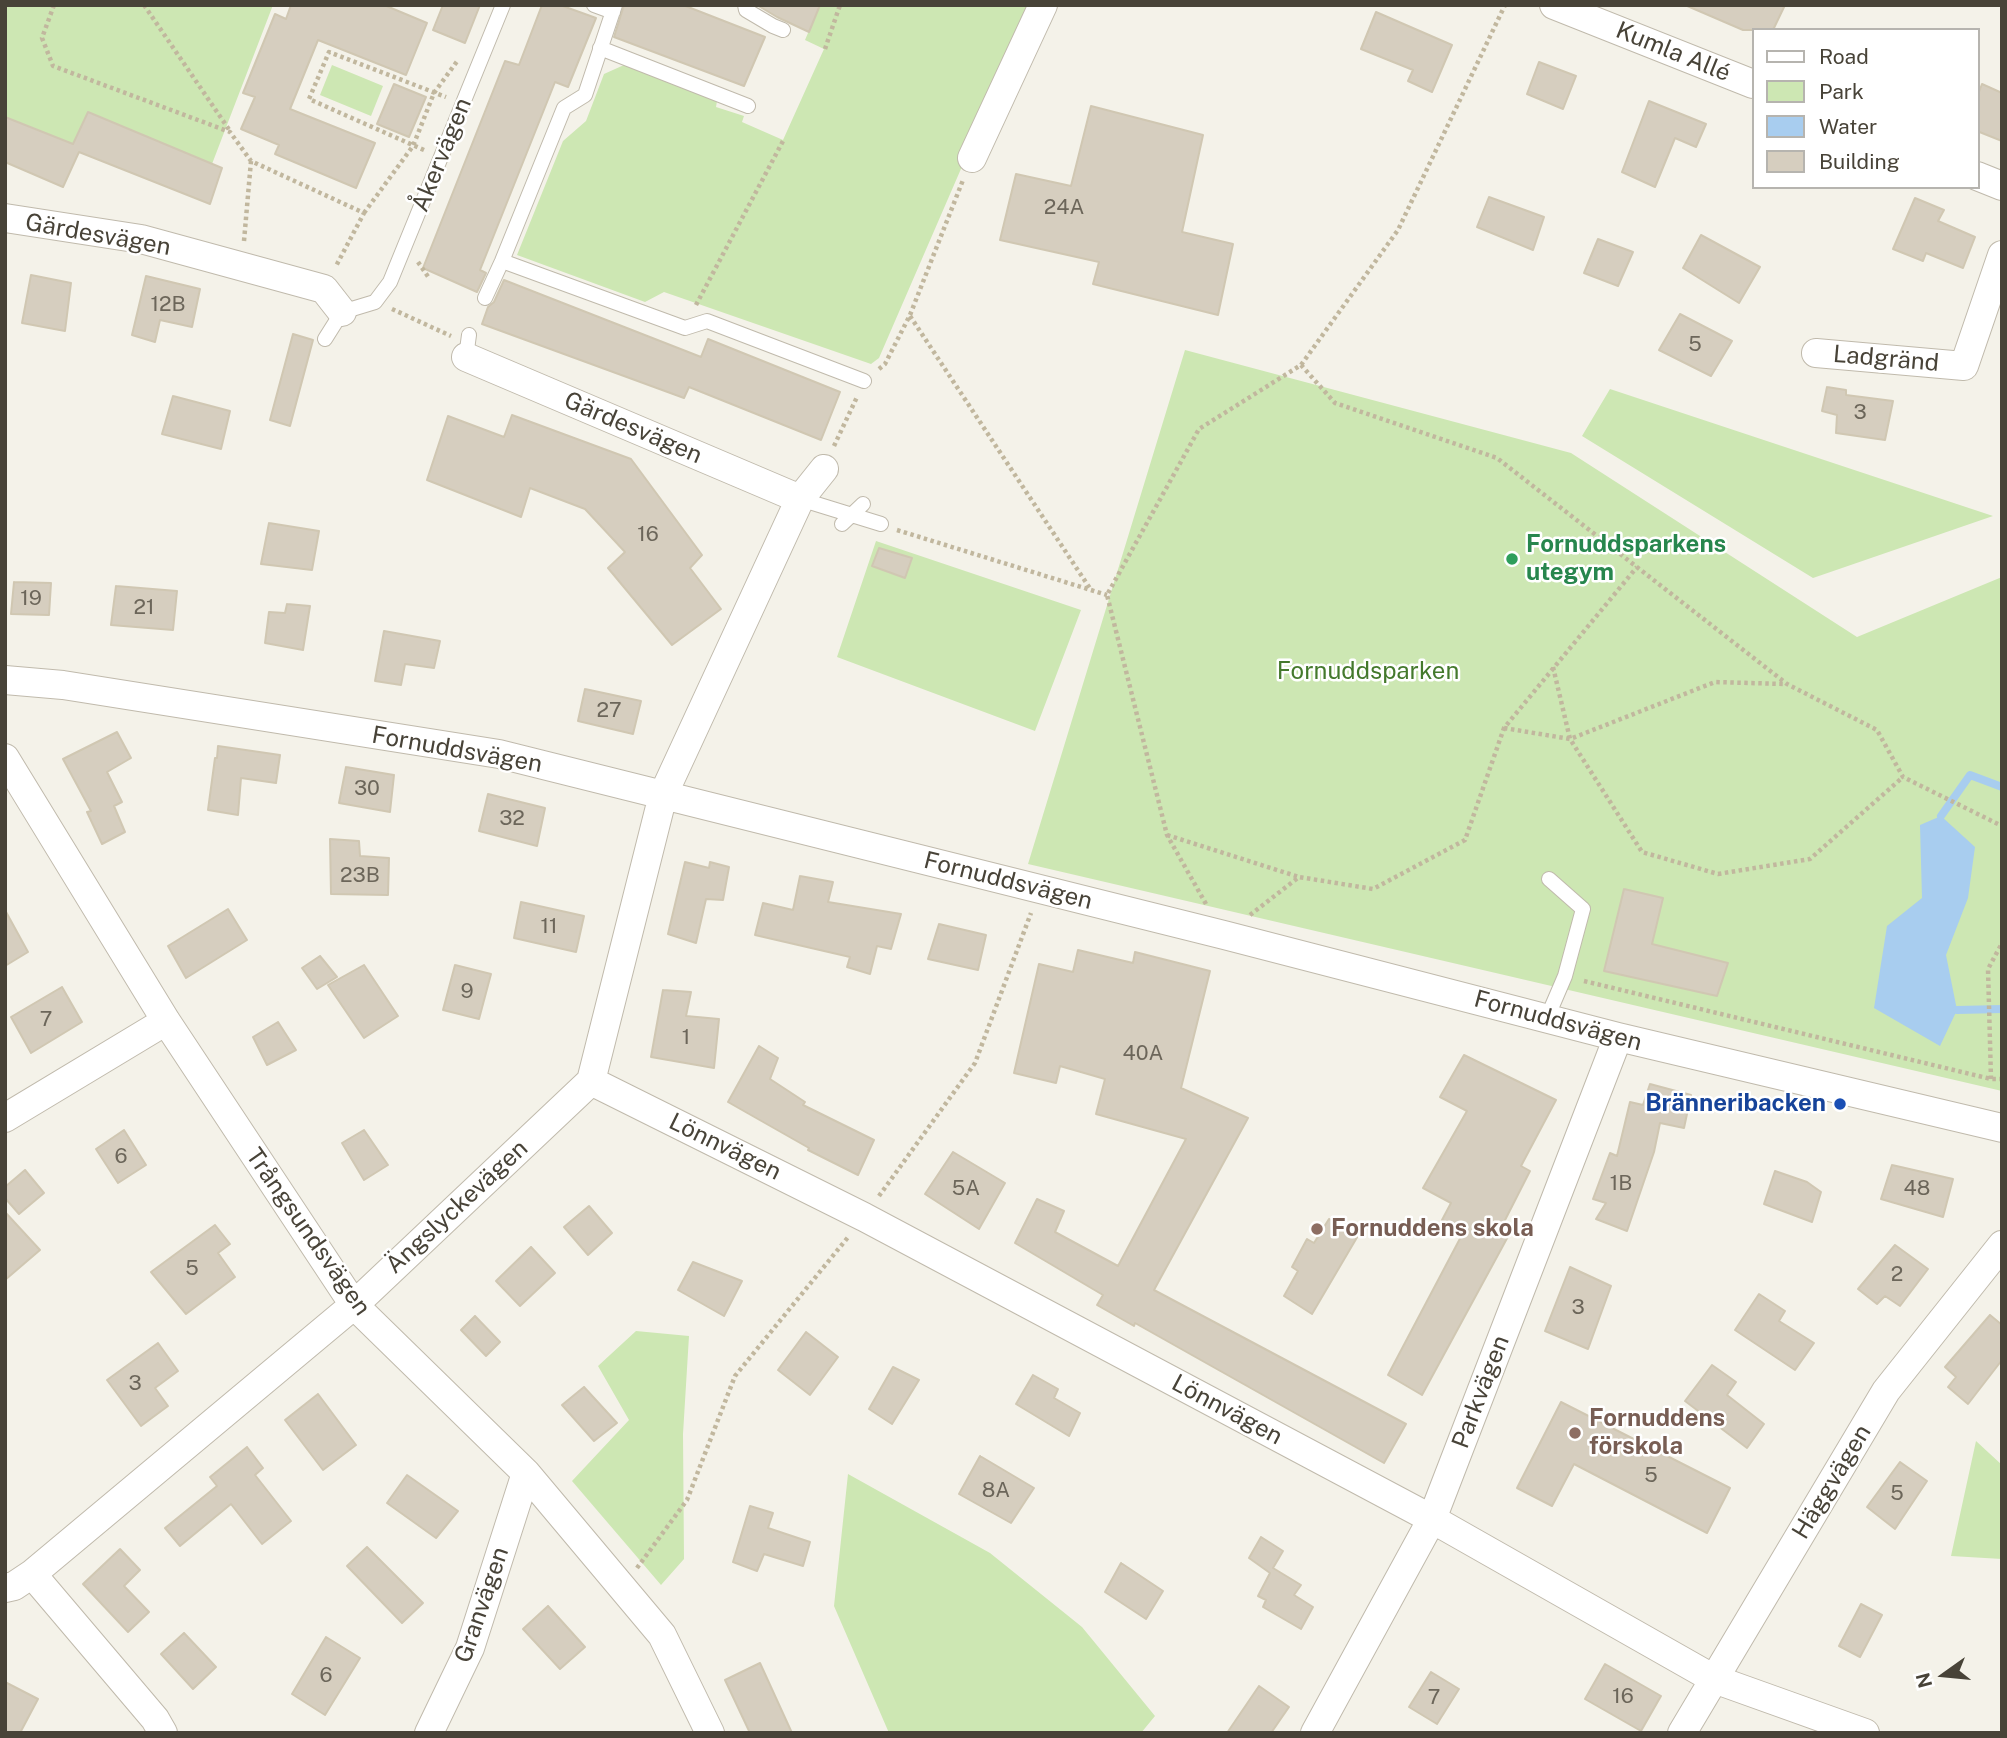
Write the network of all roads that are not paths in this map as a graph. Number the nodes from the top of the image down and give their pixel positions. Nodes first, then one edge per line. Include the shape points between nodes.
1 (503, 5) edge
2 (594, 5) edge
3 (745, 5) edge
4 (1043, 5) edge
5 (1554, 5) edge
6 (614, 9) edge
7 (783, 30) dead end
8 (600, 48) junction
9 (1752, 84) edge
10 (748, 106) dead end
11 (972, 158) road end
12 (1979, 177) edge
13 (2002, 186) edge
14 (5, 218) edge
15 (2002, 254) edge
16 (502, 261) junction
17 (485, 298) dead end
18 (342, 312) junction
19 (325, 339) dead end
20 (467, 346) road end
21 (1816, 353) dead end
22 (864, 381) road end
23 (824, 469) road end
24 (800, 499) junction
25 (863, 504) dead end
26 (846, 519) junction
27 (881, 524) road end
28 (5, 680) edge
29 (5, 758) edge
30 (663, 795) junction
31 (1549, 879) dead end
32 (1547, 1017) junction
33 (166, 1021) junction
34 (1618, 1037) junction
35 (591, 1081) junction
36 (5, 1118) edge
37 (2002, 1128) edge
38 (2002, 1245) edge
39 (354, 1305) junction
40 (526, 1473) junction
41 (1432, 1519) junction
42 (32, 1574) junction
43 (5, 1588) edge
44 (1714, 1679) junction
45 (163, 1733) edge
46 (429, 1733) edge
47 (710, 1733) edge
48 (1315, 1733) edge
49 (1682, 1733) edge
50 (1865, 1733) edge

1 - 18 lane, Åkervägen via 390,282 375,302
2 - 6 lane
3 - 7 lane via 746,10
4 - 11 street
5 - 9 street, Kumla Allé
6 - 8 lane
8 - 10 lane
8 - 16 lane via 584,94 564,108
12 - 13 street
14 - 18 street, Gärdesvägen via 141,239 324,289
15 - 21 street, Ladgränd via 1964,366
16 - 17 lane
16 - 22 lane via 685,328 707,321
18 - 19 lane
20 - 24 street, Gärdesvägen
23 - 24 street
24 - 26 lane
24 - 30 street
25 - 26 lane
26 - 27 lane
28 - 30 street, Fornuddsvägen via 63,685 499,754
29 - 33 street, Trångsundsvägen
30 - 32 street, Fornuddsvägen
30 - 35 street
31 - 32 lane via 1583,909 1565,976
32 - 34 street, Fornuddsvägen
33 - 36 street
33 - 39 street, Trångsundsvägen
34 - 37 street, Fornuddsvägen
34 - 41 street, Parkvägen
35 - 39 street, Ängslyckevägen
35 - 41 street, Lönnvägen via 864,1217
38 - 44 street, Häggvägen via 1886,1391
39 - 40 street, Trångsundsvägen
39 - 42 street, Ängslyckevägen
40 - 46 street, Granvägen via 470,1648
40 - 47 street, Trångsundsvägen via 662,1635
41 - 44 street, Lönnvägen
41 - 48 street, Parkvägen
42 - 43 street, Ängslyckevägen
42 - 45 street
44 - 49 street, Häggvägen
44 - 50 street, Lönnvägen

